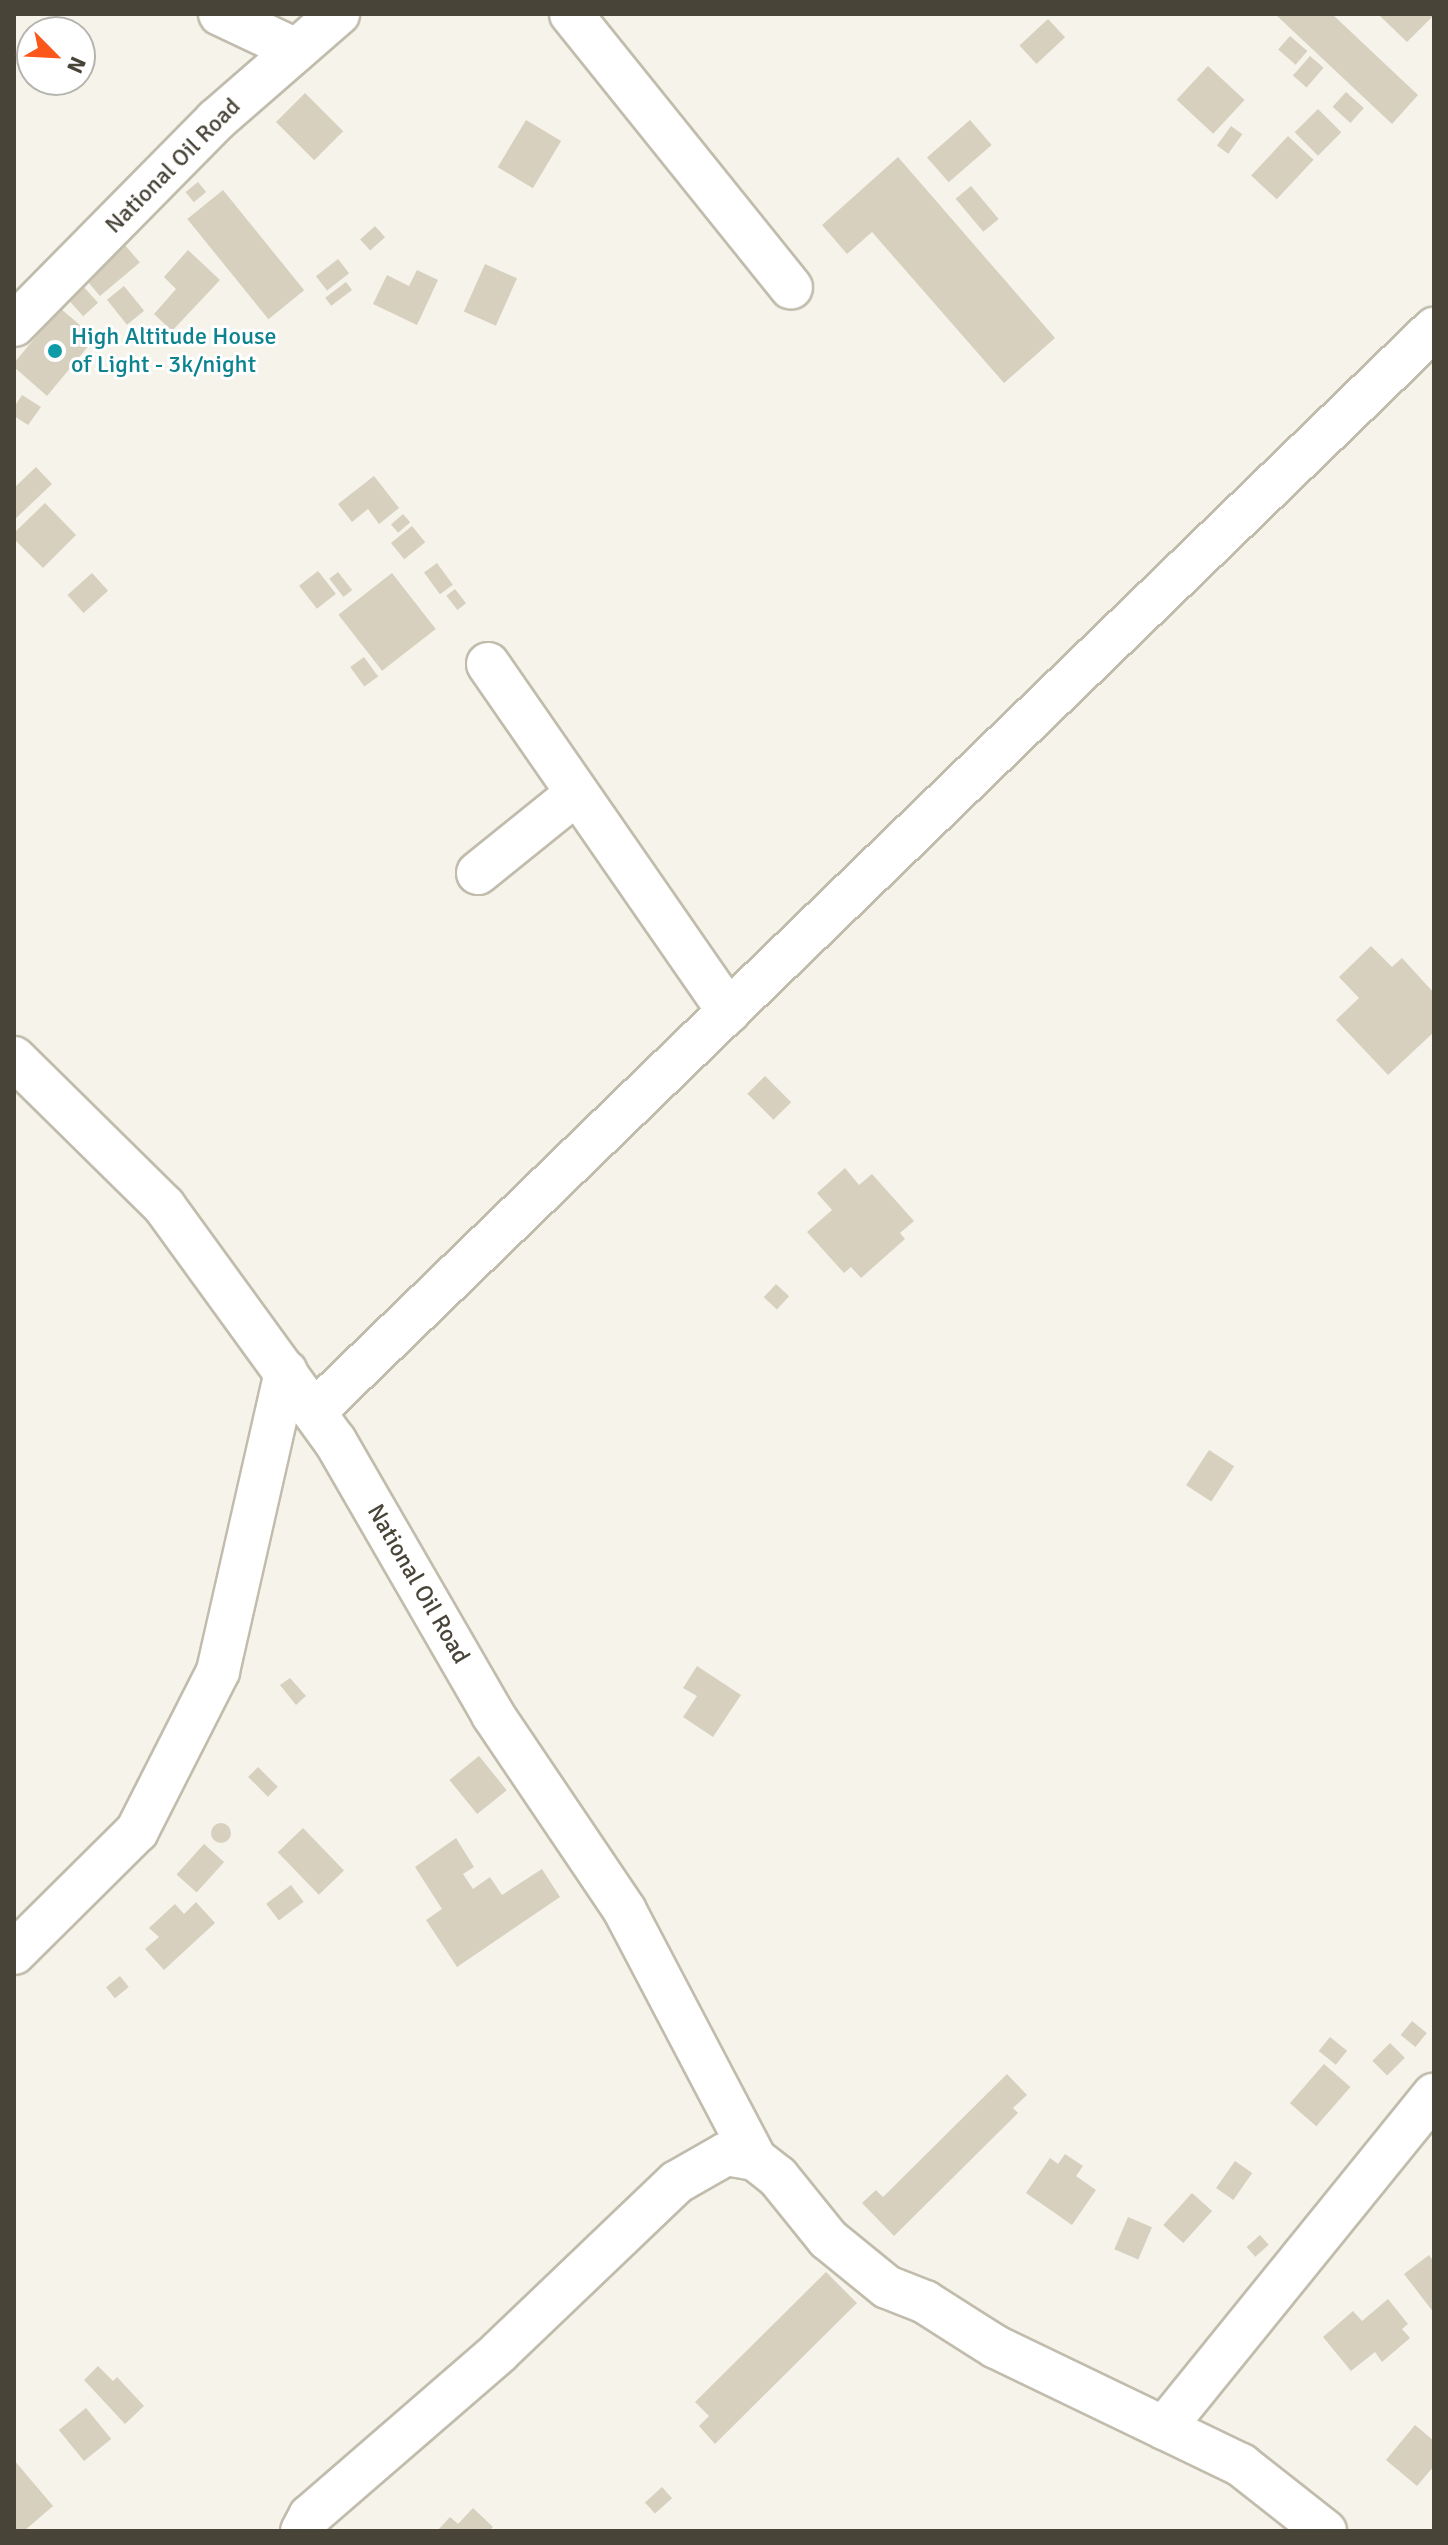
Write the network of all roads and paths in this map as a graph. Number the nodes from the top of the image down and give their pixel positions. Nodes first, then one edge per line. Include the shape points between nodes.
1 (220, 14) edge
2 (338, 14) edge
3 (571, 14) edge
4 (296, 50) junction
5 (791, 288) dead end
6 (14, 325) edge
7 (1434, 329) edge
8 (488, 664) dead end
9 (577, 793) junction
10 (478, 873) dead end
11 (729, 1012) junction
12 (14, 1058) edge
13 (286, 1372) junction
14 (315, 1411) junction
15 (14, 1953) edge
16 (1434, 2094) edge
17 (755, 2159) junction
18 (1164, 2428) junction
19 (310, 2526) edge
20 (1325, 2531) edge

1 - 4 street
2 - 4 street, National Oil Road
3 - 5 street
4 - 6 street, National Oil Road via 216,120
7 - 11 street
8 - 9 street
9 - 10 street
9 - 11 street
11 - 14 street
12 - 13 street, National Oil Road via 164,1206
13 - 14 street, National Oil Road
13 - 15 street via 218,1671 137,1831
14 - 17 street, National Oil Road via 493,1715 625,1911
16 - 18 street
17 - 18 street via 778,2177 828,2239 887,2287 925,2302 996,2347
17 - 19 street via 726,2154 677,2182
18 - 20 street via 1241,2465

